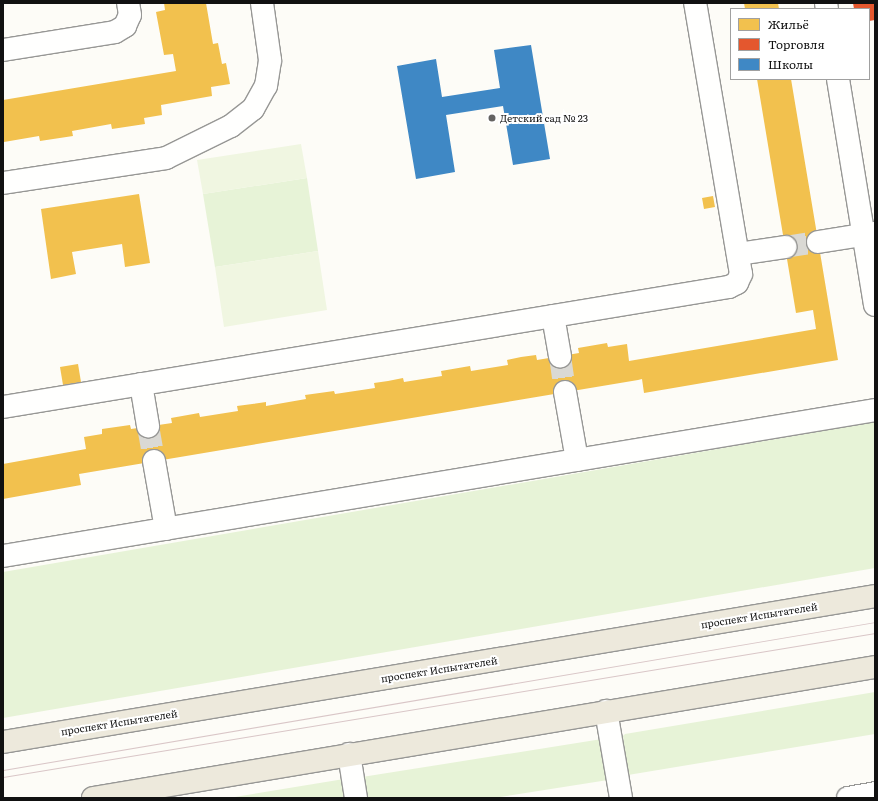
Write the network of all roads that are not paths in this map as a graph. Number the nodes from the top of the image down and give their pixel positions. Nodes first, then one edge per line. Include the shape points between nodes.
1 (128, 3) edge
2 (262, 3) edge
3 (695, 3) edge
4 (3, 50) edge
5 (838, 80) edge
6 (3, 183) edge
7 (870, 234) edge
8 (818, 242) tunnel mouth
9 (785, 247) tunnel mouth
10 (738, 254) junction
11 (875, 305) edge
12 (553, 316) junction
13 (560, 356) tunnel mouth
14 (141, 384) junction
15 (565, 392) tunnel mouth
16 (3, 407) edge
17 (875, 410) edge
18 (148, 426) tunnel mouth
19 (577, 460) junction
20 (154, 461) tunnel mouth
21 (166, 529) junction
22 (3, 556) edge
23 (875, 596) edge
24 (875, 667) edge
25 (606, 711) junction
26 (3, 742) edge
27 (349, 754) junction
28 (875, 793) edge
29 (93, 798) edge
30 (356, 798) edge
31 (621, 798) edge
32 (848, 798) edge

1 - 4 street via 130,15 126,26 115,32
2 - 6 street via 270,60 266,86 253,109 231,126 166,158
3 - 10 street
5 - 7 street
7 - 8 street
7 - 11 street
9 - 10 street
10 - 12 street via 741,274 737,283 729,287
12 - 13 street
12 - 14 street
14 - 16 street
14 - 18 street
15 - 19 street
17 - 19 street
19 - 21 street
20 - 21 street
21 - 22 street
23 - 26 main road, проспект Испытателей
24 - 25 main road
25 - 27 main road
25 - 31 street
27 - 29 main road
27 - 30 street
28 - 32 street

